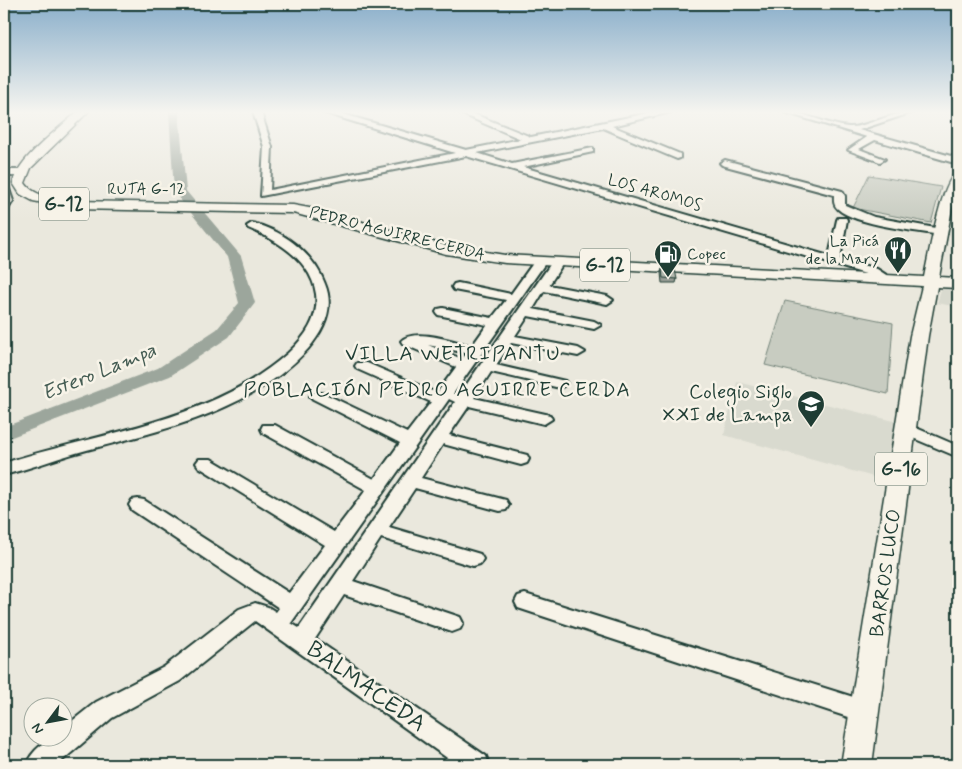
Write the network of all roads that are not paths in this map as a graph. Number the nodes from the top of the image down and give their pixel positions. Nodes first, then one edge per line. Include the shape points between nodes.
1 (41, 148) edge
2 (268, 148) edge
3 (449, 148) edge
4 (492, 148) edge
5 (658, 148) edge
6 (855, 148) edge
7 (912, 148) edge
8 (590, 150) dead end
9 (466, 153) junction
10 (677, 156) dead end
11 (880, 159) dead end
12 (958, 161) edge
13 (725, 163) dead end
14 (511, 167) junction
15 (10, 175) edge
16 (958, 176) edge
17 (4, 189) edge
18 (265, 194) junction
19 (4, 207) edge
20 (286, 208) junction
21 (842, 220) dead end
22 (252, 226) dead end
23 (941, 232) junction
24 (834, 261) junction
25 (540, 262) junction
26 (558, 262) junction
27 (888, 280) junction
28 (958, 283) edge
29 (537, 284) junction
30 (458, 287) dead end
31 (927, 293) junction
32 (514, 298) junction
33 (607, 300) dead end
34 (525, 311) junction
35 (443, 312) dead end
36 (495, 323) junction
37 (594, 325) dead end
38 (507, 338) junction
39 (475, 351) junction
40 (578, 352) dead end
41 (362, 366) dead end
42 (465, 366) junction
43 (486, 367) junction
44 (560, 384) dead end
45 (444, 395) junction
46 (318, 396) dead end
47 (467, 397) junction
48 (544, 419) dead end
49 (269, 429) dead end
50 (906, 429) junction
51 (439, 438) junction
52 (410, 441) junction
53 (958, 452) edge
54 (521, 459) dead end
55 (205, 463) dead end
56 (4, 469) edge
57 (410, 481) junction
58 (377, 488) junction
59 (138, 504) dead end
60 (500, 505) dead end
61 (377, 530) junction
62 (337, 543) junction
63 (473, 558) dead end
64 (340, 585) junction
65 (296, 600) junction
66 (525, 602) dead end
67 (327, 604) junction
68 (452, 623) dead end
69 (278, 625) junction
70 (301, 642) junction
71 (866, 712) junction
72 (38, 765) edge
73 (477, 765) edge
74 (858, 765) edge

1 - 15 main road, RUTA G-12 / G-12
2 - 18 street
3 - 9 street, LOS AROMOS
4 - 9 street
5 - 10 street
6 - 11 street via 852,150
7 - 12 street
8 - 14 street
9 - 14 street, LOS AROMOS
9 - 18 street
13 - 23 street via 838,193 841,207 859,216
14 - 24 street, LOS AROMOS
15 - 20 main road, RUTA G-12 / G-12 via 19,180 27,194 74,205
16 - 23 main road, BARROS LUCO / G-16 via 949,197
17 - 19 street via 8,201
18 - 20 street
20 - 25 main road, PEDRO AGUIRRE CERDA / G-12 via 458,252
21 - 24 street
22 - 56 street via 282,240 306,262 319,283 324,301 316,329 295,354 267,378 230,399 120,437
23 - 31 main road, BARROS LUCO / G-16
24 - 27 street, LOS AROMOS via 876,273
25 - 26 main road, PEDRO AGUIRRE CERDA / G-12
25 - 29 street
26 - 27 main road, PEDRO AGUIRRE CERDA / G-12
26 - 29 street
27 - 31 main road
28 - 31 main road
29 - 32 street
29 - 33 street
29 - 34 street
30 - 32 street
31 - 50 main road, BARROS LUCO / G-16
32 - 36 street
34 - 37 street
34 - 38 street
35 - 36 street
36 - 39 street
38 - 40 street
38 - 43 street
39 - 42 street
39 - 42 street via 417,338 409,340 410,344
41 - 45 street
42 - 45 street
43 - 44 street
43 - 47 street
45 - 47 street
45 - 52 street
46 - 52 street
47 - 48 street
47 - 51 street
49 - 58 street
50 - 53 street
50 - 71 main road, BARROS LUCO / G-16
51 - 54 street
51 - 57 street
52 - 58 street
55 - 62 street
57 - 60 street
57 - 61 street
58 - 62 street
59 - 65 street
61 - 63 street
61 - 64 street
62 - 65 street
64 - 67 street
64 - 68 street
65 - 67 street
65 - 69 street
66 - 71 street
67 - 70 street
69 - 70 street, BALMACEDA
69 - 72 street, BALMACEDA via 254,612 238,620 172,674 93,718
70 - 73 street, BALMACEDA
71 - 74 main road, BARROS LUCO / G-16

